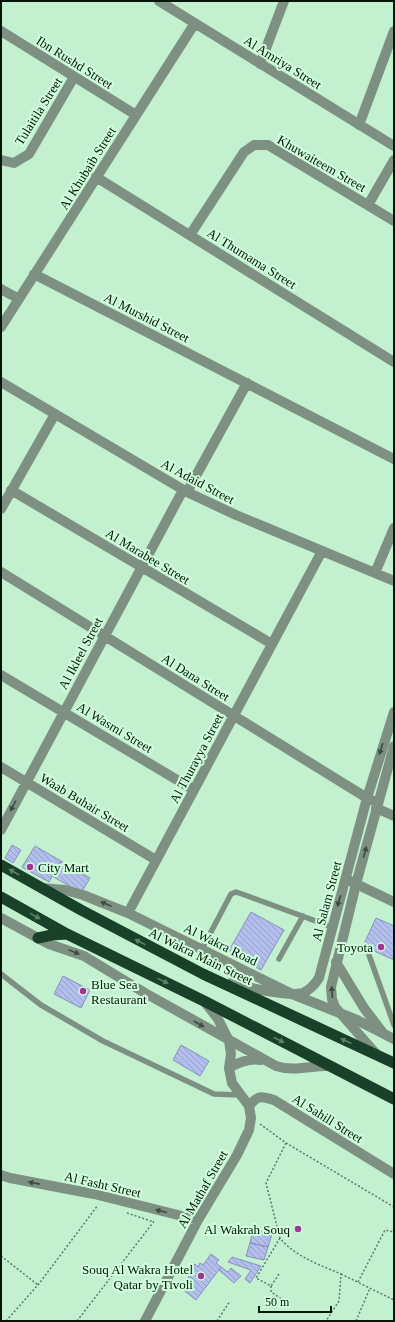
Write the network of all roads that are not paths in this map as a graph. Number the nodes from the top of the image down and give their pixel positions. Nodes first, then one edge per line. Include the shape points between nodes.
1 (284, 1) edge
2 (163, 2) edge
3 (195, 23) junction
4 (1, 31) edge
5 (394, 31) edge
6 (260, 64) junction
7 (74, 77) junction
8 (136, 115) junction
9 (359, 125) junction
10 (394, 146) edge
11 (1, 160) edge
12 (394, 160) edge
13 (96, 178) junction
14 (368, 205) junction
15 (394, 221) edge
16 (190, 235) junction
17 (34, 274) junction
18 (1, 289) edge
19 (19, 299) junction
20 (1, 327) edge
21 (394, 362) edge
22 (1, 382) edge
23 (247, 383) junction
24 (55, 414) junction
25 (394, 459) edge
26 (11, 490) junction
27 (185, 491) junction
28 (1, 509) edge
29 (394, 528) edge
30 (322, 551) junction
31 (142, 567) junction
32 (1, 572) edge
33 (375, 573) junction
34 (394, 581) edge
35 (104, 636) junction
36 (272, 644) junction
37 (1, 675) edge
38 (64, 712) junction
39 (394, 712) edge
40 (234, 716) junction
41 (394, 746) edge
42 (1, 767) edge
43 (26, 782) junction
44 (194, 790) junction
45 (367, 798) junction
46 (377, 806) junction
47 (394, 816) edge
48 (1, 830) edge
49 (156, 860) junction
50 (1, 865) edge
51 (346, 879) junction
52 (356, 884) junction
53 (40, 888) junction
54 (1, 897) edge
55 (394, 902) edge
56 (128, 913) junction
57 (303, 916) junction
58 (1, 918) edge
59 (332, 927) junction
60 (67, 934) junction
61 (38, 938) junction
62 (202, 949) junction
63 (369, 954) dead end
64 (279, 959) dead end
65 (336, 962) junction
66 (1, 974) edge
67 (203, 974) junction
68 (292, 994) junction
69 (204, 1001) junction
70 (339, 1012) junction
71 (394, 1025) edge
72 (390, 1038) edge
73 (229, 1041) junction
74 (378, 1056) junction
75 (266, 1061) junction
76 (394, 1063) edge
77 (331, 1066) junction
78 (229, 1068) junction
79 (240, 1095) junction
80 (394, 1099) edge
81 (249, 1106) junction
82 (394, 1174) edge
83 (1, 1175) edge
84 (198, 1220) junction
85 (145, 1321) edge

1 - 6 street
2 - 3 street, Al Amriya Street
3 - 6 street, Al Amriya Street
3 - 8 street, Al Khubaib Street
4 - 7 street, Ibn Rushd Street
5 - 9 street
6 - 9 street, Al Amriya Street
7 - 8 street, Ibn Rushd Street
7 - 11 street, Tulaitila Street via 29,154 14,163
8 - 13 street, Al Khubaib Street
9 - 10 street, Al Amriya Street
12 - 14 street, Khuwaiteem Street
13 - 16 street, Al Thumama Street
13 - 17 street, Al Khubaib Street
14 - 15 street, Khuwaiteem Street
14 - 16 street, Khuwaiteem Street via 268,145 254,145 244,152
16 - 21 street, Al Thumama Street
17 - 19 street, Al Khubaib Street
17 - 23 street, Al Murshid Street
18 - 19 street
19 - 20 street, Al Khubaib Street
22 - 24 street, Al Adaid Street
23 - 25 street, Al Murshid Street
23 - 27 street
24 - 26 street
24 - 27 street, Al Adaid Street
26 - 28 street
26 - 31 street, Al Marabee Street
27 - 30 street, Al Adaid Street
27 - 31 street, Al Ikleel Street
29 - 33 street
30 - 33 street, Al Adaid Street
30 - 36 street, Al Thurayya Street
31 - 35 street, Al Ikleel Street
31 - 36 street, Al Marabee Street
32 - 35 street, Al Dana Street
33 - 34 street, Al Adaid Street
35 - 38 street, Al Ikleel Street
35 - 40 street, Al Dana Street
36 - 40 street, Al Thurayya Street
37 - 38 street, Al Wasmi Street
38 - 43 street, Al Ikleel Street
38 - 44 street, Al Wasmi Street
39 -> 45 street, Al Salam Street
40 - 44 street, Al Thurayya Street
40 - 45 street, Al Dana Street
41 - 46 street, Al Salam Street
42 - 43 street, Waab Buhair Street
43 -> 48 street, Al Ikleel Street
43 - 49 street, Waab Buhair Street
44 - 49 street, Al Thurayya Street
45 - 46 street, Al Dana Street
45 - 51 street, Al Salam Street
46 - 47 street, Al Dana Street
52 -> 46 street, Al Salam Street
49 - 56 street, Al Thurayya Street
53 -> 50 highway, Al Wakra Main Street
51 - 52 street
51 -> 59 street, Al Salam Street
52 - 55 street
52 - 65 street, Al Salam Street
56 -> 53 street, Al Wakra Road via 83,895 65,890
67 -> 53 highway, Al Wakra Main Street
54 -> 60 highway
56 - 62 street, Al Wakra Road
57 - 59 lane
57 - 62 lane via 236,892 231,894
57 - 64 lane
58 - 61 street
59 - 68 street, Al Salam Street via 319,978 309,990
60 - 61 highway
60 -> 69 highway
61 -> 73 street via 84,956
62 - 68 street, Al Wakra Road
63 - 71 lane
70 -> 65 street, Al Salam Street via 332,999 331,987
65 - 72 street via 364,1008
66 - 79 lane via 41,1005 103,1041 214,1094
67 - 68 street, Al Salam Street via 243,987
74 -> 67 highway, Al Wakra Main Street
68 - 70 street, Al Wakra Road
69 - 73 street, Al Mathaf Street via 218,1019
69 -> 77 highway
70 - 72 street, Al Wakra Road
70 - 74 street, Al Salam Street
73 - 75 street
73 - 78 street, Al Mathaf Street
74 - 76 highway, Al Wakra Main Street
75 - 77 street via 288,1069
75 - 78 street via 251,1059
77 - 80 highway
78 - 79 street, Al Mathaf Street via 232,1083
79 - 81 street, Al Mathaf Street
81 - 82 street, Al Sahill Street via 254,1099 263,1096 274,1100
81 - 84 street, Al Mathaf Street via 249,1130
84 -> 83 street, Al Fasht Street via 94,1194
84 - 85 street, Al Mathaf Street

